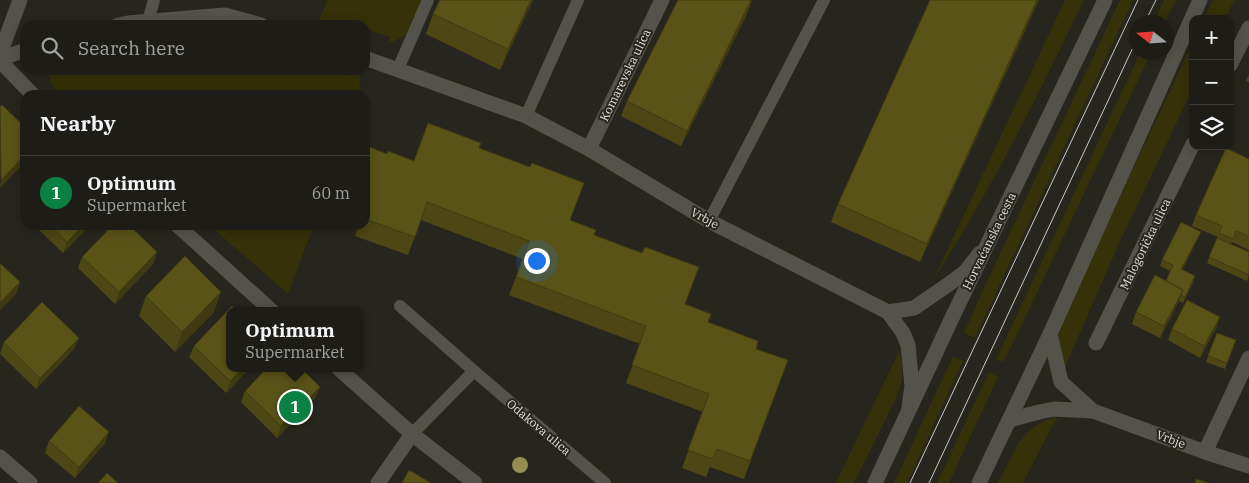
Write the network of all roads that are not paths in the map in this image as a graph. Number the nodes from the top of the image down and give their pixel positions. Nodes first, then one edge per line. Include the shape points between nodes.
1 (20, 0) edge
2 (154, 0) edge
3 (428, 0) edge
4 (578, 0) edge
5 (662, 0) edge
6 (824, 0) edge
7 (1105, 0) edge
8 (1200, 0) edge
9 (148, 20) edge
10 (161, 20) edge
11 (244, 20) edge
12 (1249, 28) edge
13 (20, 52) edge
14 (0, 54) edge
15 (0, 60) edge
16 (370, 60) edge
17 (1233, 60) edge
18 (398, 69) junction
19 (28, 90) edge
20 (526, 116) junction
21 (589, 149) junction
22 (1190, 150) edge
23 (709, 221) junction
24 (183, 230) edge
25 (988, 244) junction
26 (400, 306) dead end
27 (268, 307) edge
28 (888, 312) junction
29 (1050, 334) junction
30 (1096, 343) dead end
31 (1249, 358) edge
32 (474, 371) junction
33 (342, 372) edge
34 (1093, 411) junction
35 (907, 415) junction
36 (1010, 420) junction
37 (412, 434) junction
38 (1205, 452) junction
39 (0, 457) edge
40 (1249, 466) edge
41 (30, 483) edge
42 (378, 483) edge
43 (475, 483) edge
44 (605, 483) edge
45 (875, 483) edge
46 (979, 483) edge

1 - 14 street
2 - 9 lane
3 - 18 lane
4 - 20 lane
5 - 21 street, Komarevska ulica
6 - 23 lane
7 - 25 street, Horvaćanska cesta
8 - 29 street
10 - 11 street via 226,15
12 - 17 street
13 - 15 street
15 - 19 street
16 - 18 street, Vrbje
18 - 20 street, Vrbje
20 - 21 street, Vrbje
21 - 23 street, Vrbje
22 - 30 street, Malogorička ulica
23 - 28 street, Vrbje
24 - 27 street
25 - 28 street via 965,272 914,308
25 - 35 street, Horvaćanska cesta
26 - 32 lane, Odakova ulica
28 - 35 street, Vrbje via 908,345 912,386
29 - 34 street, Vrbje via 1061,382
29 - 36 street
31 - 38 street
32 - 37 lane
32 - 44 lane, Odakova ulica
33 - 37 street
34 - 36 street, Vrbje via 1054,410
34 - 38 street, Vrbje
35 - 45 street, Horvaćanska cesta
36 - 46 street
37 - 42 street
37 - 43 street
38 - 40 street, Vrbje
39 - 41 street

